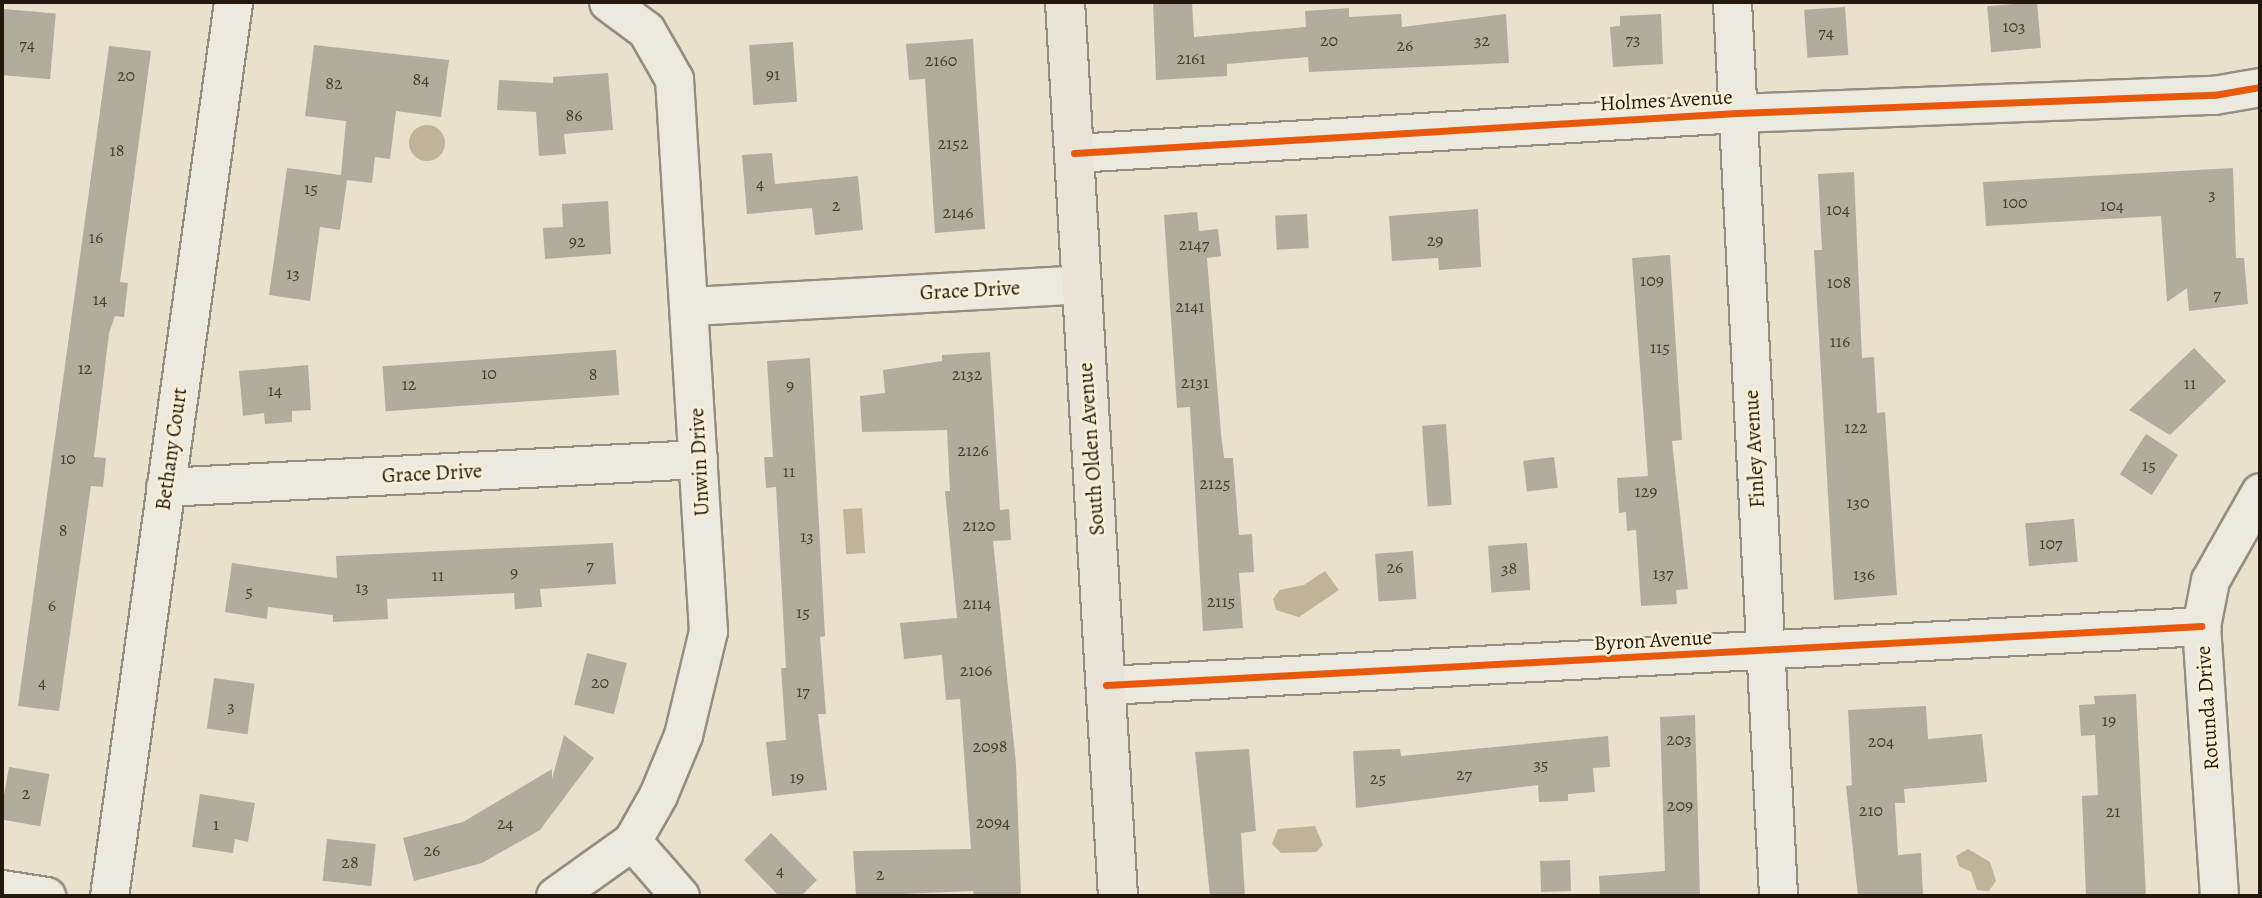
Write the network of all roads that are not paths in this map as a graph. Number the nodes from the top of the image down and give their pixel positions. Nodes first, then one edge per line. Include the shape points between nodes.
1 (233, 2) edge
2 (608, 2) edge
3 (1065, 2) edge
4 (1732, 2) edge
5 (2260, 87) edge
6 (1737, 113) junction
7 (1074, 153) junction
8 (1080, 284) junction
9 (692, 306) junction
10 (698, 459) junction
11 (165, 487) junction
12 (2260, 492) edge
13 (2202, 625) junction
14 (1764, 652) junction
15 (1105, 685) junction
16 (632, 841) junction
17 (2, 889) edge
18 (46, 896) edge
19 (108, 896) edge
20 (555, 896) edge
21 (680, 896) edge
22 (1118, 896) edge
23 (1779, 896) edge
24 (2219, 896) edge

1 - 11 street, Bethany Court
2 - 9 street, Unwin Drive via 646,30 674,79
3 - 7 main road, South Olden Avenue
4 - 6 street, Finley Avenue
5 - 6 street, Holmes Avenue via 2214,94
6 - 7 street, Holmes Avenue
6 - 14 street, Finley Avenue
7 - 8 main road, South Olden Avenue
8 - 9 street, Grace Drive
8 - 15 main road, South Olden Avenue
9 - 10 street, Unwin Drive
10 - 11 street, Grace Drive
10 - 16 street, Unwin Drive via 708,631 700,680 658,795
11 - 19 street, Bethany Court
12 - 13 street, Rotunda Drive via 2210,580
13 - 14 street, Byron Avenue
13 - 24 street, Rotunda Drive
14 - 15 street, Byron Avenue
14 - 23 street, Finley Avenue
15 - 22 main road, South Olden Avenue
16 - 20 street, Unwin Drive
16 - 21 street
17 - 18 street

